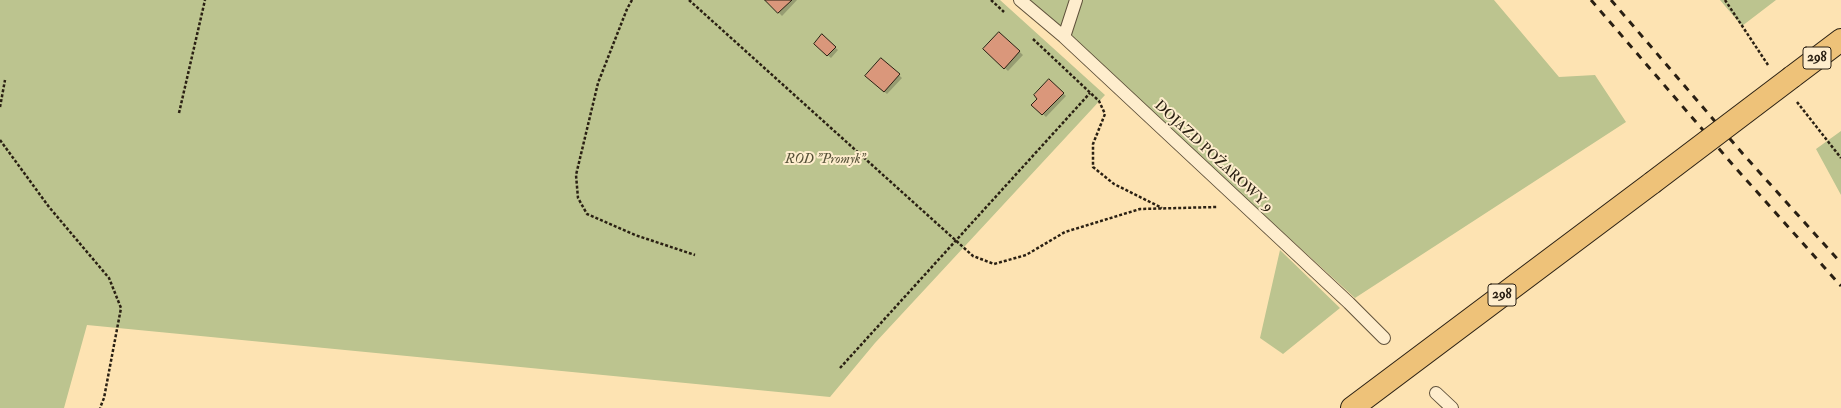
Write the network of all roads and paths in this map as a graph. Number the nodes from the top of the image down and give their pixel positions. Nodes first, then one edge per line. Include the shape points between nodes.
1 (206, 0) edge
2 (632, 0) edge
3 (689, 0) edge
4 (991, 0) edge
5 (1020, 0) edge
6 (1076, 0) edge
7 (1725, 0) edge
8 (1008, 16) dead end
9 (1032, 37) dead end
10 (1064, 37) junction
11 (1841, 40) edge
12 (1782, 74) junction
13 (5, 80) dead end
14 (1090, 93) junction
15 (1796, 100) dead end
16 (0, 107) edge
17 (179, 113) dead end
18 (0, 140) edge
19 (1841, 158) edge
20 (1245, 207) junction
21 (1163, 208) junction
22 (956, 241) junction
23 (695, 255) dead end
24 (1384, 338) dead end
25 (840, 368) dead end
26 (1436, 393) dead end
27 (100, 408) edge
28 (1352, 408) edge
29 (1452, 408) edge

1 - 17 path
2 - 23 path via 598,83 576,175 578,198 587,214 635,235
3 - 22 path
4 - 8 path
5 - 10 lane, DOJAZD POŻAROWY 9
6 - 10 lane
7 - 12 path via 1763,60
9 - 14 path
10 - 20 lane, DOJAZD POŻAROWY 9
11 - 12 main road, 298
12 - 28 main road, 298, bridge via 1652,183
13 - 16 path
14 - 21 path via 1099,101 1105,114 1093,144 1093,167 1114,184
14 - 22 path
15 - 19 path
18 - 27 path via 49,207 109,278 121,308
20 - 21 path
20 - 24 lane, DOJAZD POŻAROWY 9
21 - 22 path via 1140,209 1065,232 1026,256 994,264 973,256
22 - 25 path
26 - 29 lane

